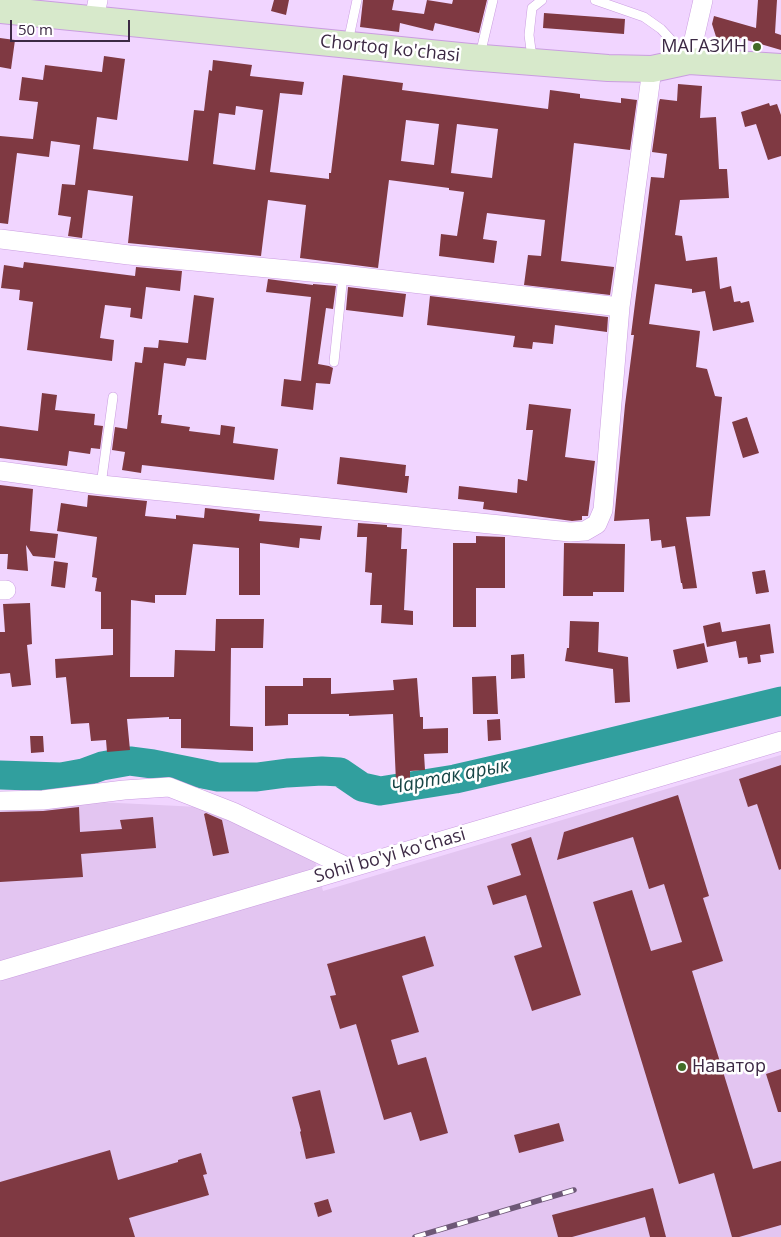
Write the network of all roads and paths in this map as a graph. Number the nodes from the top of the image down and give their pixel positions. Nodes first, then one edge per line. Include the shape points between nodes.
1 (357, 0) edge
2 (493, 0) edge
3 (542, 0) edge
4 (595, 0) edge
5 (703, 0) edge
6 (0, 10) edge
7 (96, 10) edge
8 (348, 45) junction
9 (480, 58) junction
10 (536, 62) junction
11 (684, 62) junction
12 (781, 67) edge
13 (652, 69) junction
14 (0, 239) edge
15 (343, 275) junction
16 (620, 306) junction
17 (334, 362) dead end
18 (113, 397) dead end
19 (0, 471) edge
20 (102, 485) junction
21 (781, 741) edge
22 (0, 801) edge
23 (349, 868) junction
24 (0, 971) edge

1 - 8 lane
2 - 9 lane
3 - 10 lane via 532,8 529,35
4 - 11 lane via 644,17 673,42
5 - 11 street
6 - 7 street, Chortoq ko'chasi
7 - 8 street, Chortoq ko'chasi
8 - 9 street, Chortoq ko'chasi
9 - 10 street, Chortoq ko'chasi
10 - 13 street, Chortoq ko'chasi
11 - 12 street, Chortoq ko'chasi
11 - 13 street, Chortoq ko'chasi
13 - 16 street
14 - 15 street
15 - 16 street
15 - 17 lane
16 - 20 street via 603,510 597,524 585,531
18 - 20 lane
19 - 20 street
21 - 23 street, Sohil bo'yi ko'chasi
22 - 23 street via 44,800 168,787 233,812
23 - 24 street, Sohil bo'yi ko'chasi

